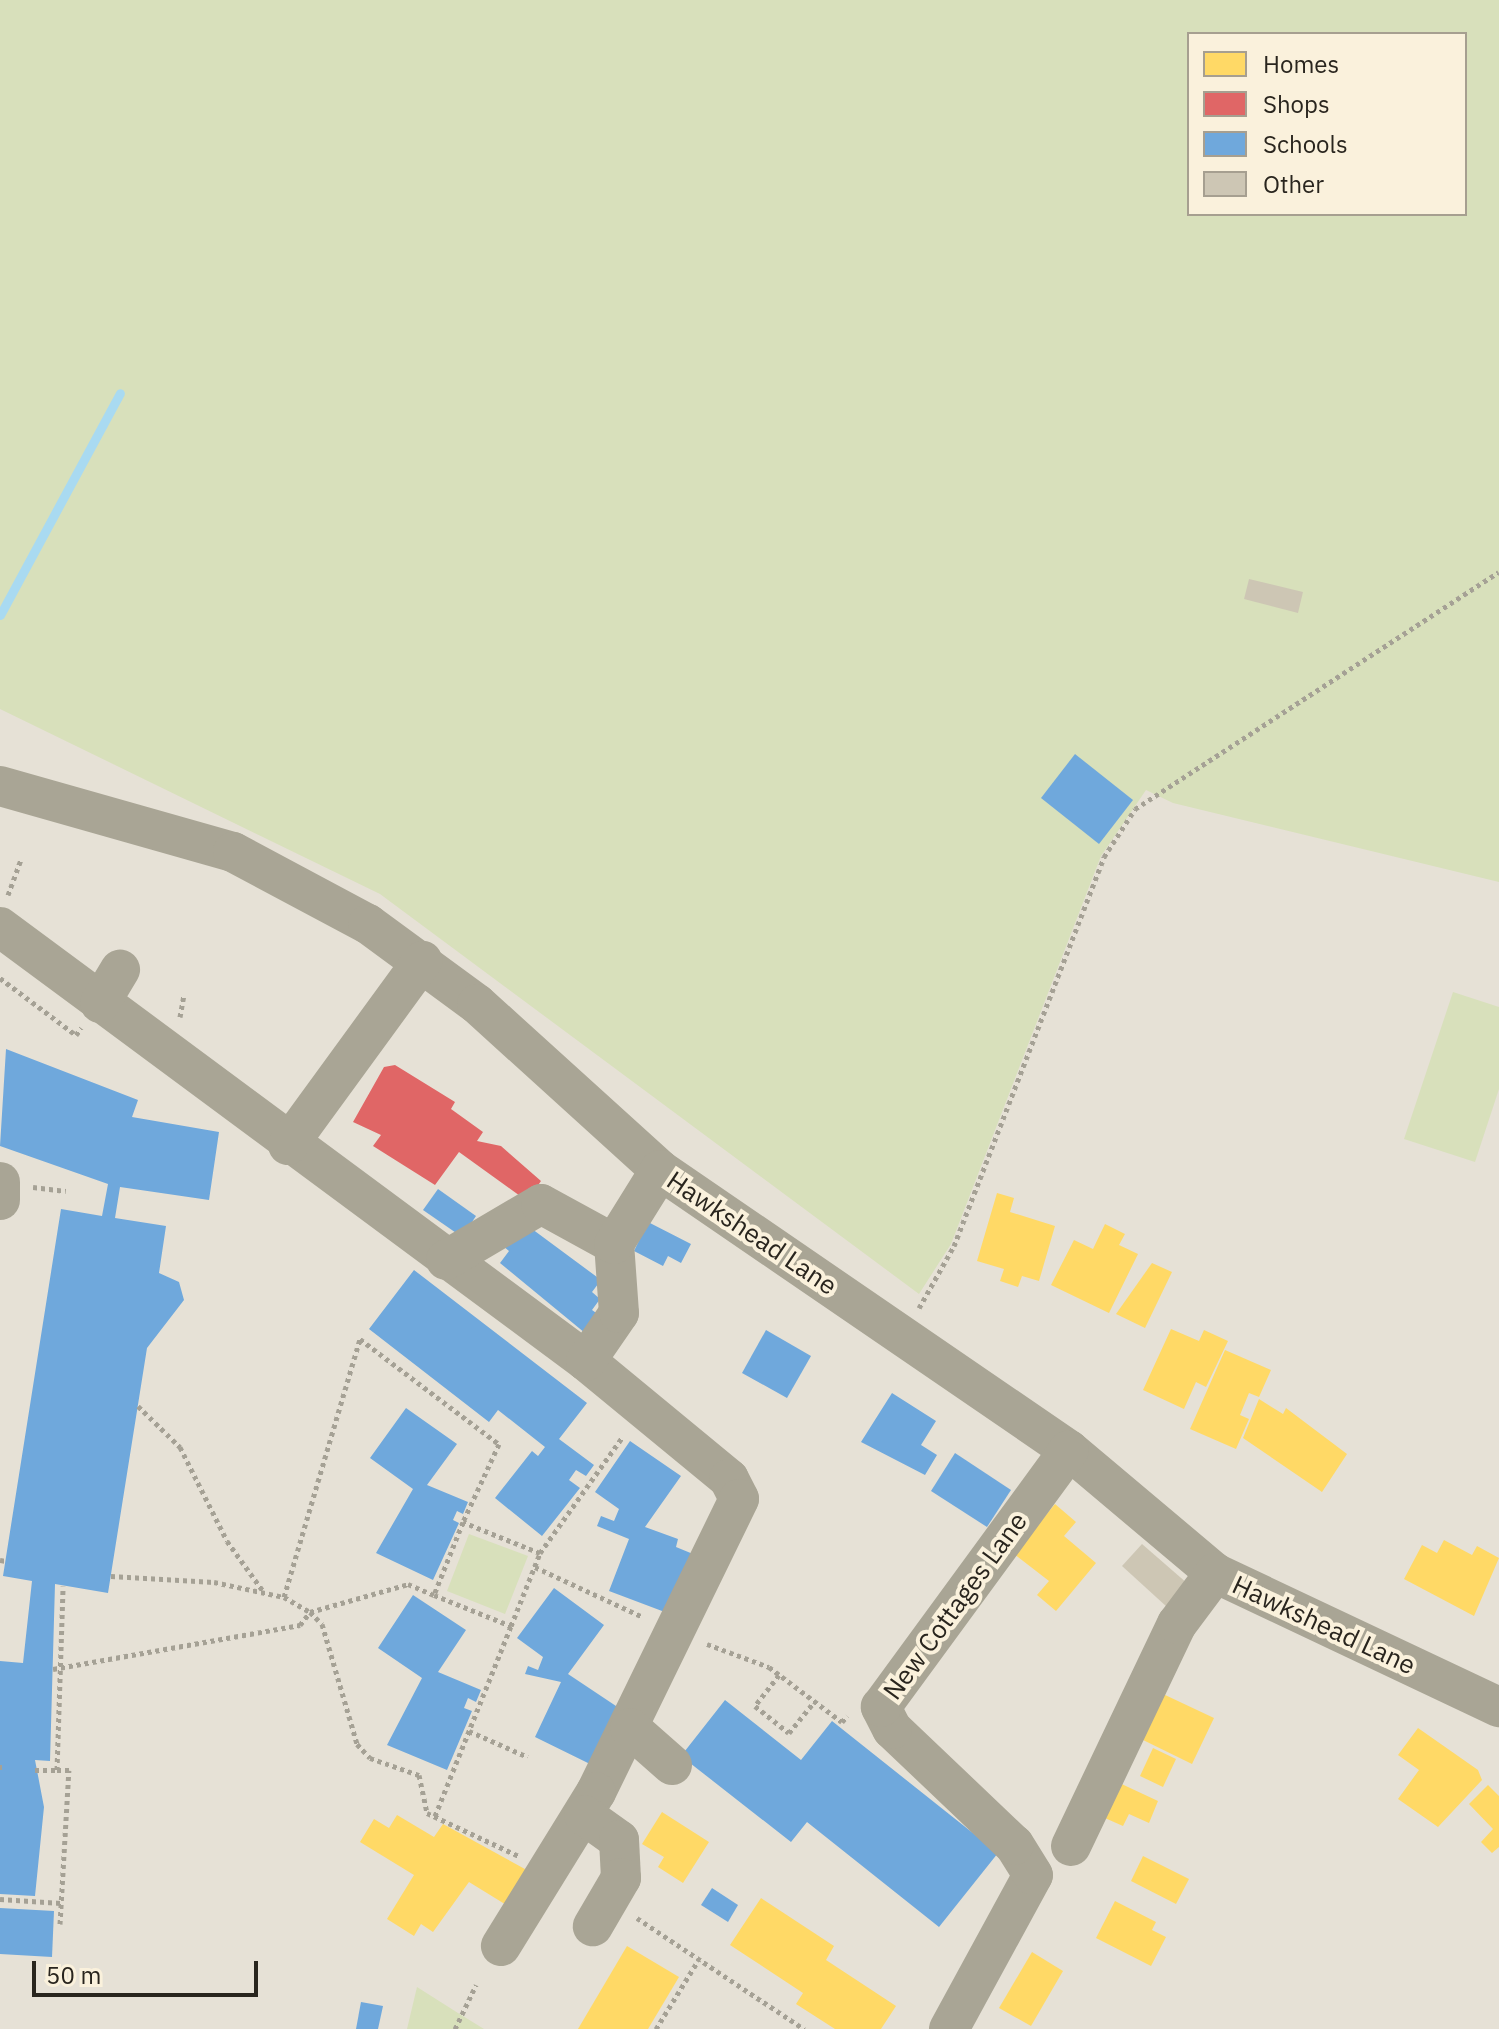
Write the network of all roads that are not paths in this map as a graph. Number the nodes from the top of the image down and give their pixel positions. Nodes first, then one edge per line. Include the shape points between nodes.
1 (0, 786) edge
2 (1, 919) edge
3 (422, 961) junction
4 (288, 1145) junction
5 (660, 1170) junction
6 (0, 1182) edge
7 (0, 1200) edge
8 (614, 1244) junction
9 (446, 1260) junction
10 (586, 1361) junction
11 (1069, 1450) junction
12 (1215, 1573) junction
13 (1499, 1707) edge
14 (630, 1728) junction
15 (672, 1765) dead end
16 (584, 1796) junction
17 (1071, 1846) dead end
18 (601, 1913) road end
19 (501, 1946) dead end
20 (949, 2029) edge

1 - 3 street, Hawkshead Lane via 233,852
2 - 4 street
3 - 4 street
3 - 5 street, Hawkshead Lane
4 - 9 street
5 - 8 street
5 - 11 street, Hawkshead Lane
6 - 7 street
8 - 9 street via 541,1204
8 - 10 street via 619,1313
9 - 10 street
10 - 14 street via 729,1479 739,1499
11 - 12 street, Hawkshead Lane
11 - 20 street, New Cottages Lane via 881,1707 892,1729 1014,1845 1033,1875
12 - 13 street, Hawkshead Lane
12 - 17 street via 1177,1624
14 - 15 street
14 - 16 street
16 - 18 street via 619,1840 621,1878
16 - 19 street via 549,1870

